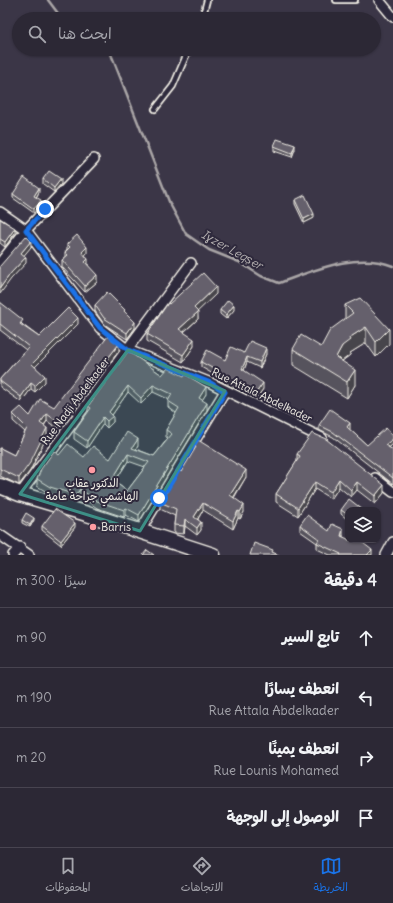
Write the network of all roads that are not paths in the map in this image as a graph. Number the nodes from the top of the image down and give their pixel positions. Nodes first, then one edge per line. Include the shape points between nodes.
1 (207, 0) edge
2 (336, 0) edge
3 (355, 0) edge
4 (379, 0) edge
5 (204, 12) edge
6 (393, 17) edge
7 (186, 56) edge
8 (155, 109) dead end
9 (94, 159) dead end
10 (0, 212) edge
11 (26, 230) junction
12 (0, 263) edge
13 (191, 264) dead end
14 (128, 350) junction
15 (225, 392) junction
16 (329, 442) edge
17 (370, 474) edge
18 (0, 486) edge
19 (393, 492) edge
20 (20, 494) junction
21 (140, 531) junction
22 (0, 535) edge
23 (393, 542) edge
24 (20, 547) junction
25 (186, 551) edge
26 (13, 555) edge
27 (29, 555) edge
28 (213, 555) edge
29 (386, 555) edge

1 - 5 lane
2 - 3 lane
4 - 6 street
7 - 8 lane via 172,86
9 - 11 street
10 - 11 street, Rue Attala Abdelkader
11 - 12 street
11 - 14 street, Rue Attala Abdelkader via 100,328
13 - 14 street, Rue Nadji Abdelkader
14 - 15 street, Rue Attala Abdelkader via 211,383
14 - 20 street, Rue Nadji Abdelkader
15 - 16 street, Rue Attala Abdelkader
15 - 21 street
17 - 19 street
18 - 20 main road
20 - 21 main road
21 - 25 main road
22 - 24 street
23 - 29 street
24 - 26 street
24 - 27 street
25 - 28 main road

